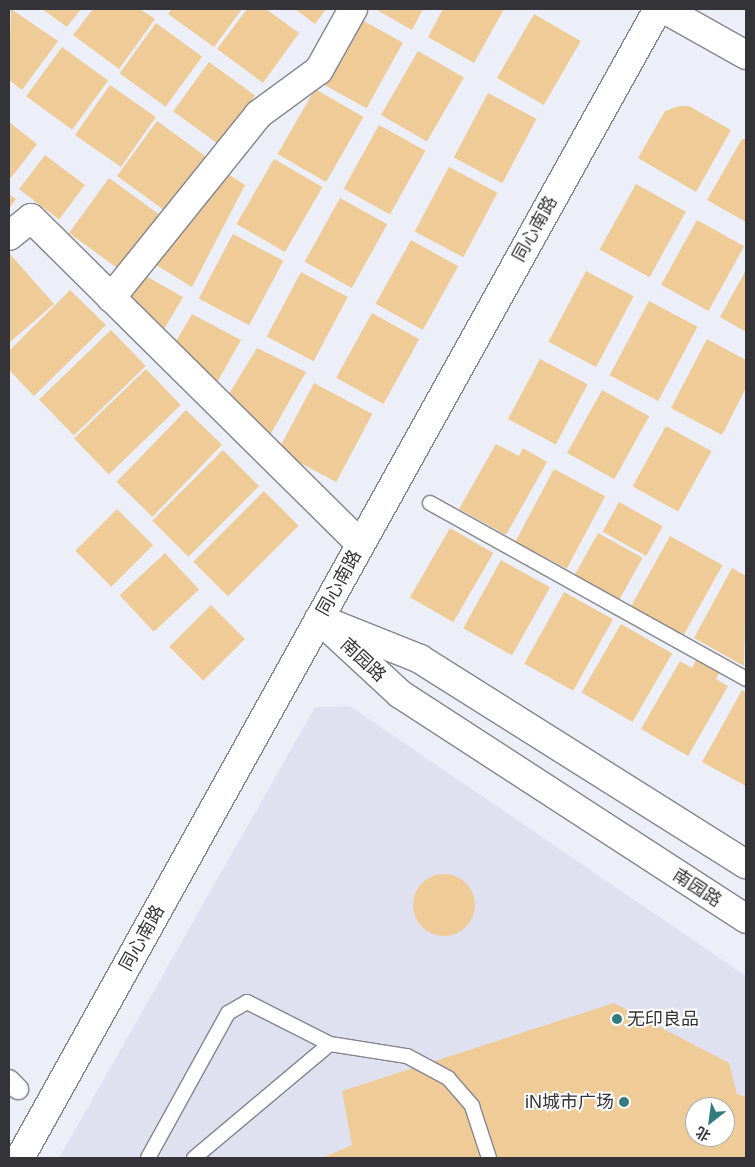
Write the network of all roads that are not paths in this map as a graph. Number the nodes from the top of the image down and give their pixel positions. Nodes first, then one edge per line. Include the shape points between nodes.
1 (353, 9) edge
2 (658, 9) edge
3 (664, 9) edge
4 (746, 55) edge
5 (9, 236) edge
6 (111, 298) junction
7 (430, 503) dead end
8 (360, 544) junction
9 (319, 619) junction
10 (746, 679) edge
11 (746, 864) edge
12 (746, 919) edge
13 (330, 1044) junction
14 (20, 1158) edge
15 (148, 1158) edge
16 (194, 1158) edge
17 (489, 1158) edge

1 - 6 street via 320,70 259,114
2 - 8 street, 同心南路
3 - 4 street
5 - 6 street via 31,218
6 - 8 street
7 - 10 lane
8 - 9 street, 同心南路
9 - 11 street, 南园路 via 420,659
9 - 12 street, 南园路 via 400,694
9 - 14 street, 同心南路
13 - 15 lane via 258,1004 236,1005
13 - 16 lane
13 - 17 lane via 407,1056 448,1078 472,1106

